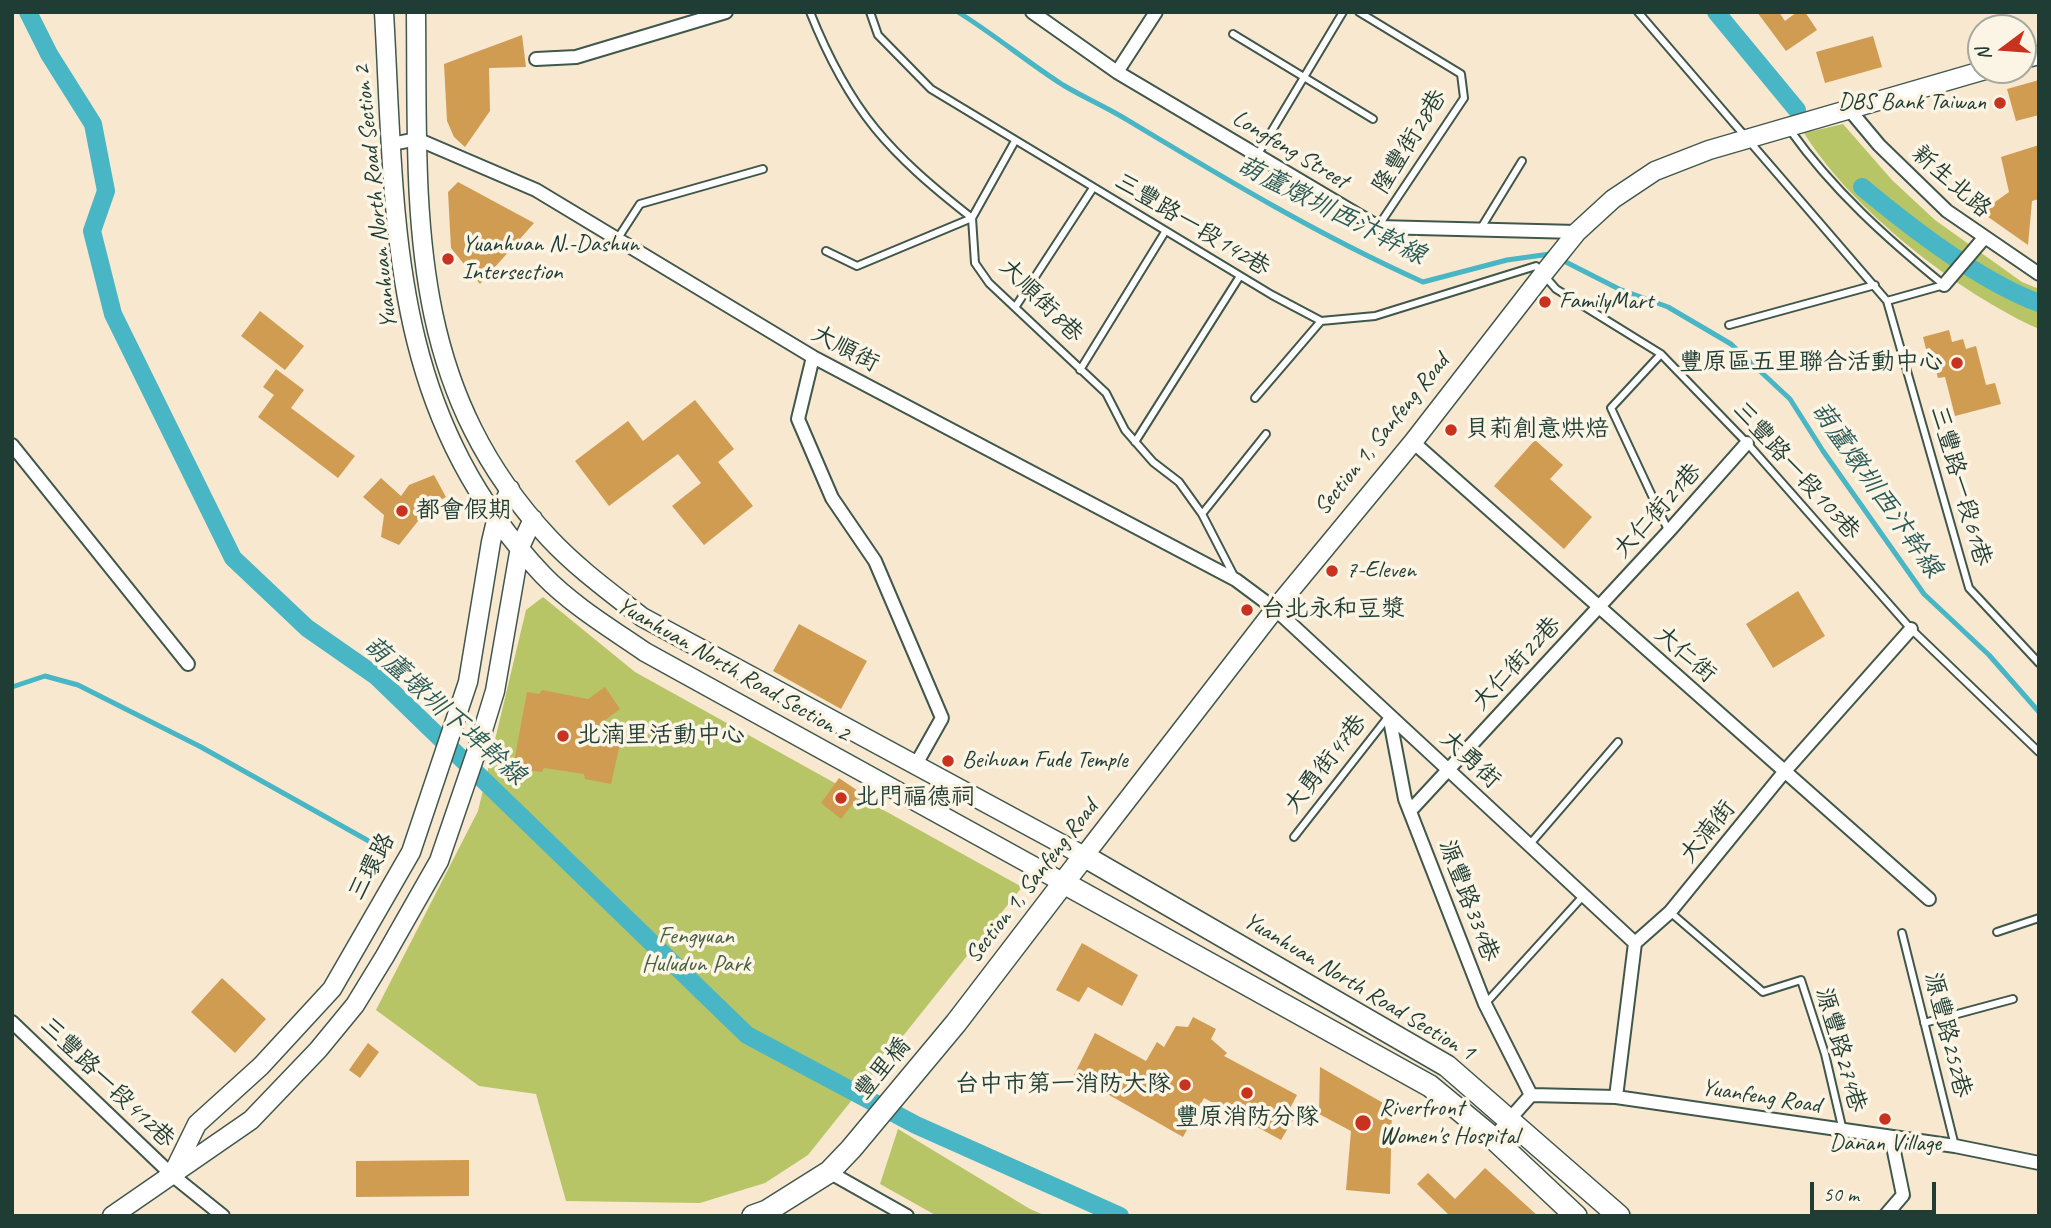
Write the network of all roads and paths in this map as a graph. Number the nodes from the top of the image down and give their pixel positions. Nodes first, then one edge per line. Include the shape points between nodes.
1 (384, 12) edge
2 (416, 12) edge
3 (726, 12) edge
4 (810, 12) edge
5 (870, 12) edge
6 (1156, 12) edge
7 (1343, 12) edge
8 (1359, 12) edge
9 (1638, 12) edge
10 (1034, 13) edge
11 (1234, 34) dead end
12 (536, 59) dead end
13 (1117, 72) junction
14 (1967, 75) edge
15 (1304, 77) junction
16 (1848, 108) junction
17 (1373, 120) dead end
18 (1787, 125) junction
19 (417, 139) junction
20 (1744, 139) junction
21 (1015, 141) junction
22 (391, 144) junction
23 (1258, 154) junction
24 (1522, 161) dead end
25 (763, 169) dead end
26 (1093, 188) junction
27 (972, 218) junction
28 (1378, 227) junction
29 (1480, 230) junction
30 (1166, 232) junction
31 (1577, 232) junction
32 (618, 238) junction
33 (1981, 242) junction
34 (826, 251) dead end
35 (1544, 273) junction
36 (2039, 274) edge
37 (1240, 276) junction
38 (1946, 282) junction
39 (1875, 285) junction
40 (1887, 301) junction
41 (1016, 306) junction
42 (1321, 321) junction
43 (1729, 325) dead end
44 (1661, 354) junction
45 (813, 357) junction
46 (1080, 370) junction
47 (1255, 398) dead end
48 (1266, 434) dead end
49 (1135, 442) junction
50 (1413, 442) junction
51 (1747, 443) junction
52 (12, 445) edge
53 (510, 489) junction
54 (1202, 514) junction
55 (534, 519) junction
56 (496, 521) junction
57 (1669, 531) junction
58 (520, 547) junction
59 (1236, 580) junction
60 (1599, 607) junction
61 (1275, 609) junction
62 (1911, 629) junction
63 (2039, 663) edge
64 (188, 664) dead end
65 (1390, 715) junction
66 (1618, 742) dead end
67 (2039, 752) edge
68 (915, 766) junction
69 (1449, 769) junction
70 (1785, 771) junction
71 (1410, 811) junction
72 (1294, 837) dead end
73 (1530, 844) junction
74 (1084, 856) junction
75 (1064, 883) junction
76 (1584, 895) junction
77 (1929, 899) dead end
78 (1670, 912) junction
79 (2039, 918) edge
80 (1997, 932) dead end
81 (1902, 933) dead end
82 (1636, 943) junction
83 (332, 989) junction
84 (2013, 999) dead end
85 (1485, 1004) junction
86 (355, 1005) junction
87 (12, 1022) edge
88 (956, 1023) joint
89 (1924, 1023) junction
90 (1531, 1094) junction
91 (1616, 1097) junction
92 (1508, 1119) junction
93 (1843, 1131) junction
94 (1891, 1137) junction
95 (1493, 1138) junction
96 (1955, 1146) junction
97 (2039, 1163) edge
98 (829, 1172) junction
99 (172, 1175) junction
100 (112, 1216) edge
101 (223, 1216) edge
102 (753, 1216) edge
103 (907, 1216) edge
104 (1576, 1216) edge
105 (1619, 1216) edge
106 (1885, 1216) edge

1 - 22 street, Yuanhuan North Road Section 2
2 - 19 street, Yuanhuan North Road Section 2
3 - 12 street via 576,57
4 - 27 lane via 842,84 880,138
5 - 21 lane, 三豐路一段142巷 via 878,35 931,89
6 - 13 street
7 - 15 lane
8 - 28 lane, 隆豐街28巷 via 1461,74 1464,98
9 - 20 lane, 三豐路一段61巷
10 - 13 street, Longfeng Street
11 - 15 lane
13 - 23 street, Longfeng Street
14 - 16 street, Section 1, Sanfeng Road
15 - 17 lane
15 - 23 lane
16 - 18 street, Section 1, Sanfeng Road
16 - 33 street, 新生北路 via 1911,178
18 - 20 street, Section 1, Sanfeng Road
18 - 38 lane via 1845,198 1880,232
19 - 22 street
19 - 32 street, 大順街 via 536,190
19 - 53 street, Yuanhuan North Road Section 2 via 424,269 440,350 464,413
20 - 31 street, Section 1, Sanfeng Road via 1655,172 1613,199
20 - 39 lane, 三豐路一段61巷
21 - 26 lane, 三豐路一段142巷
21 - 27 lane
22 - 56 street, Yuanhuan North Road Section 2 via 405,296 419,358 451,443
23 - 28 street, Longfeng Street
24 - 29 lane
25 - 32 lane via 640,204
26 - 30 lane, 三豐路一段142巷
26 - 41 lane
27 - 34 lane via 858,266
27 - 41 lane, 大順街8巷 via 975,263 989,283
28 - 29 street, Longfeng Street
29 - 31 street, Longfeng Street
30 - 37 lane, 三豐路一段142巷
30 - 46 lane
31 - 35 street, Section 1, Sanfeng Road
32 - 45 street, 大順街
33 - 36 street, 新生北路
33 - 38 street
35 - 42 lane via 1536,266 1375,316
35 - 44 lane, 三豐路一段103巷 via 1556,289
35 - 50 street, Section 1, Sanfeng Road
37 - 42 lane, 三豐路一段142巷
37 - 49 lane
38 - 40 lane
39 - 40 lane, 三豐路一段61巷
39 - 43 lane
40 - 63 lane, 三豐路一段61巷 via 1969,588
41 - 46 lane, 大順街8巷
42 - 47 lane
44 - 51 lane, 三豐路一段103巷
44 - 57 lane via 1611,408
45 - 59 street, 大順街
45 - 68 street via 798,419 832,498 875,561 942,718
46 - 49 lane, 大順街8巷 via 1107,393
48 - 54 lane
49 - 54 lane, 大順街8巷 via 1179,482
50 - 60 street, 大仁街
50 - 61 street, Section 1, Sanfeng Road
51 - 57 street, 大仁街21巷
51 - 62 lane, 三豐路一段103巷
52 - 64 street
53 - 55 street, Yuanhuan North Road Section 2
53 - 56 street, 三環路
54 - 59 lane, 大順街8巷
55 - 58 street, 三環路
55 - 68 street, Yuanhuan North Road Section 2 via 591,578 642,617
56 - 58 street, Yuanhuan North Road Section 2
56 - 83 street, 三環路 via 468,681 428,804 411,852
57 - 60 street, 大仁街21巷
58 - 75 street, Yuanhuan North Road Section 2 via 588,613 645,652
58 - 86 street, 三環路 via 495,691 439,861
59 - 61 street, 大順街
60 - 69 street, 大仁街22巷
60 - 70 street, 大仁街
61 - 65 street, 大勇街
61 - 74 street, Section 1, Sanfeng Road
62 - 67 lane, 三豐路一段103巷
62 - 70 street, 大湳街
65 - 69 street, 大勇街
65 - 71 street, 源豐路334巷
65 - 72 lane, 大勇街47巷
66 - 73 lane
68 - 74 street, Yuanhuan North Road Section 2
69 - 71 street, 大仁街22巷
69 - 73 street, 大勇街
70 - 77 street, 大仁街
70 - 78 street, 大湳街
71 - 85 street, 源豐路334巷
73 - 76 street, 大勇街
74 - 75 main road, Section 1, Sanfeng Road
74 - 92 main road, Yuanhuan North Road Section 1 via 1435,1059
75 - 88 main road, Section 1, Sanfeng Road
75 - 95 main road, Yuanhuan North Road Section 1 via 1430,1086
76 - 82 street, 大勇街
76 - 85 lane
78 - 82 street, 大湳街
78 - 93 lane, 源豐路274巷 via 1763,992 1801,980
79 - 80 lane
81 - 89 lane, 源豐路252巷
82 - 91 street
83 - 86 street
83 - 99 street, 三環路 via 261,1066 197,1124
84 - 89 lane
85 - 90 street, 源豐路334巷
86 - 99 street, 三環路 via 251,1120
87 - 99 street, 三豐路一段412巷
88 - 98 main road, 豐里橋
89 - 96 lane, 源豐路252巷
90 - 91 street, Yuanfeng Road
90 - 92 street
91 - 93 street, Yuanfeng Road
92 - 95 street
92 - 105 main road, Yuanhuan North Road Section 1
93 - 94 street, Yuanfeng Road
94 - 96 street, Yuanfeng Road
94 - 106 street via 1903,1195
95 - 104 main road, Yuanhuan North Road Section 1
96 - 97 street, Yuanfeng Road
98 - 102 main road via 767,1212
98 - 103 street
99 - 100 street, 三環路
99 - 101 street, 三豐路一段412巷

